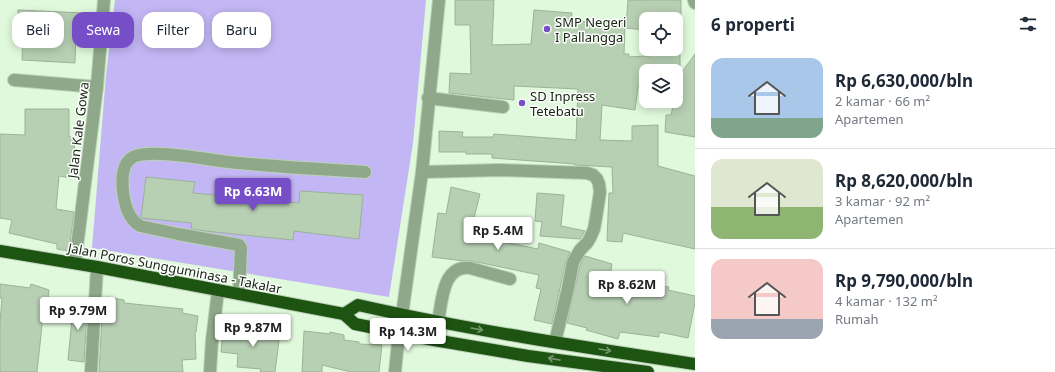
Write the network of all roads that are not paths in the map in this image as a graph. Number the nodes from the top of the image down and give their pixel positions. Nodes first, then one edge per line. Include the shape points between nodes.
1 (104, 0) edge
2 (439, 0) edge
3 (694, 0) edge
4 (695, 3) edge
5 (14, 80) dead end
6 (98, 87) junction
7 (428, 98) junction
8 (503, 107) dead end
9 (365, 172) dead end
10 (422, 172) junction
11 (0, 251) edge
12 (75, 263) junction
13 (97, 267) junction
14 (510, 278) dead end
15 (218, 291) junction
16 (239, 294) junction
17 (344, 314) junction
18 (402, 315) junction
19 (438, 322) junction
20 (399, 332) junction
21 (555, 342) junction
22 (695, 364) edge
23 (91, 372) edge
24 (210, 372) edge
25 (395, 372) edge
26 (646, 372) edge

1 - 6 street, Jalan Kale Gowa
2 - 7 street
3 - 4 street
5 - 6 street
6 - 12 street, Jalan Kale Gowa
7 - 8 street
7 - 10 street
9 - 16 street via 229,162 155,153 135,156 128,160 122,176 124,202 129,215 140,226 239,245
10 - 18 street
10 - 21 street via 500,170 587,173 597,179 600,192 594,228 573,262
11 - 12 highway, Jalan Poros Sungguminasa - Takalar
12 - 13 highway, Jalan Poros Sungguminasa - Takalar
13 - 15 highway, Jalan Poros Sungguminasa - Takalar
13 - 23 street
14 - 19 street via 465,267 454,271 448,277
15 - 16 highway, Jalan Poros Sungguminasa - Takalar
15 - 24 street
16 - 17 highway, Jalan Poros Sungguminasa - Takalar
17 - 18 highway via 358,305
17 - 20 highway, Jalan Poros Sungguminasa - Takalar via 355,324
18 - 19 highway
19 -> 21 highway
20 - 25 street
26 -> 20 highway, Jalan Poros Sungguminasa - Takalar via 528,356
21 -> 22 highway

